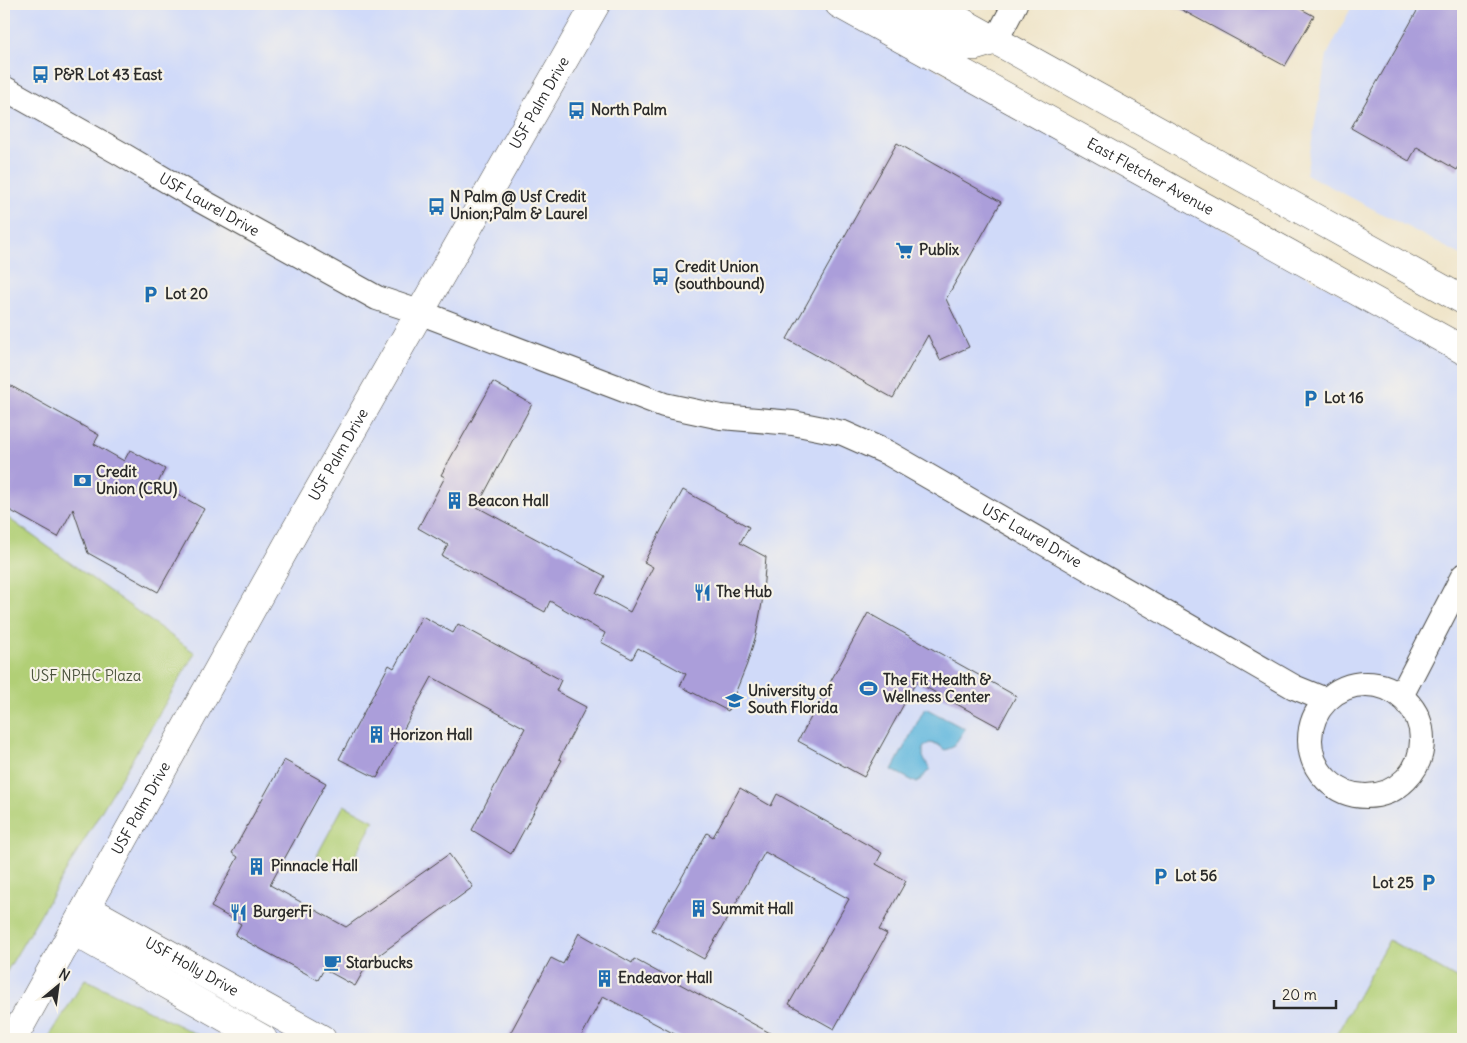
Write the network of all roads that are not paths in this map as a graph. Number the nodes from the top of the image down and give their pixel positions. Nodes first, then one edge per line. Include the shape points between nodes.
1 (596, 4) edge
2 (839, 4) edge
3 (869, 4) edge
4 (930, 4) edge
5 (1015, 4) edge
6 (996, 40) junction
7 (4, 88) edge
8 (1463, 300) edge
9 (420, 312) junction
10 (1463, 350) edge
11 (1463, 576) edge
12 (1401, 696) junction
13 (1326, 700) junction
14 (86, 908) junction
15 (73, 931) junction
16 (259, 1038) edge
17 (13, 1039) edge
18 (322, 1039) edge

1 - 9 street, USF Palm Drive
2 - 10 street, East Fletcher Avenue
3 - 6 street via 914,20 960,46 976,46
4 - 6 street
5 - 6 street
6 - 8 street
7 - 9 street, USF Laurel Drive via 377,298
9 - 13 street, USF Laurel Drive via 664,405 722,417 793,423 843,433 888,453 1294,687
9 - 14 street, USF Palm Drive
11 - 12 street
12 - 13 street via 1384,687 1365,684 1346,687
12 - 13 street via 1414,710 1421,726 1419,762 1409,778 1395,789 1378,796 1360,797 1328,783 1316,767 1309,749 1310,730 1317,711
14 - 15 street
14 - 18 street, USF Holly Drive
15 - 16 street, USF Holly Drive
15 - 17 street

